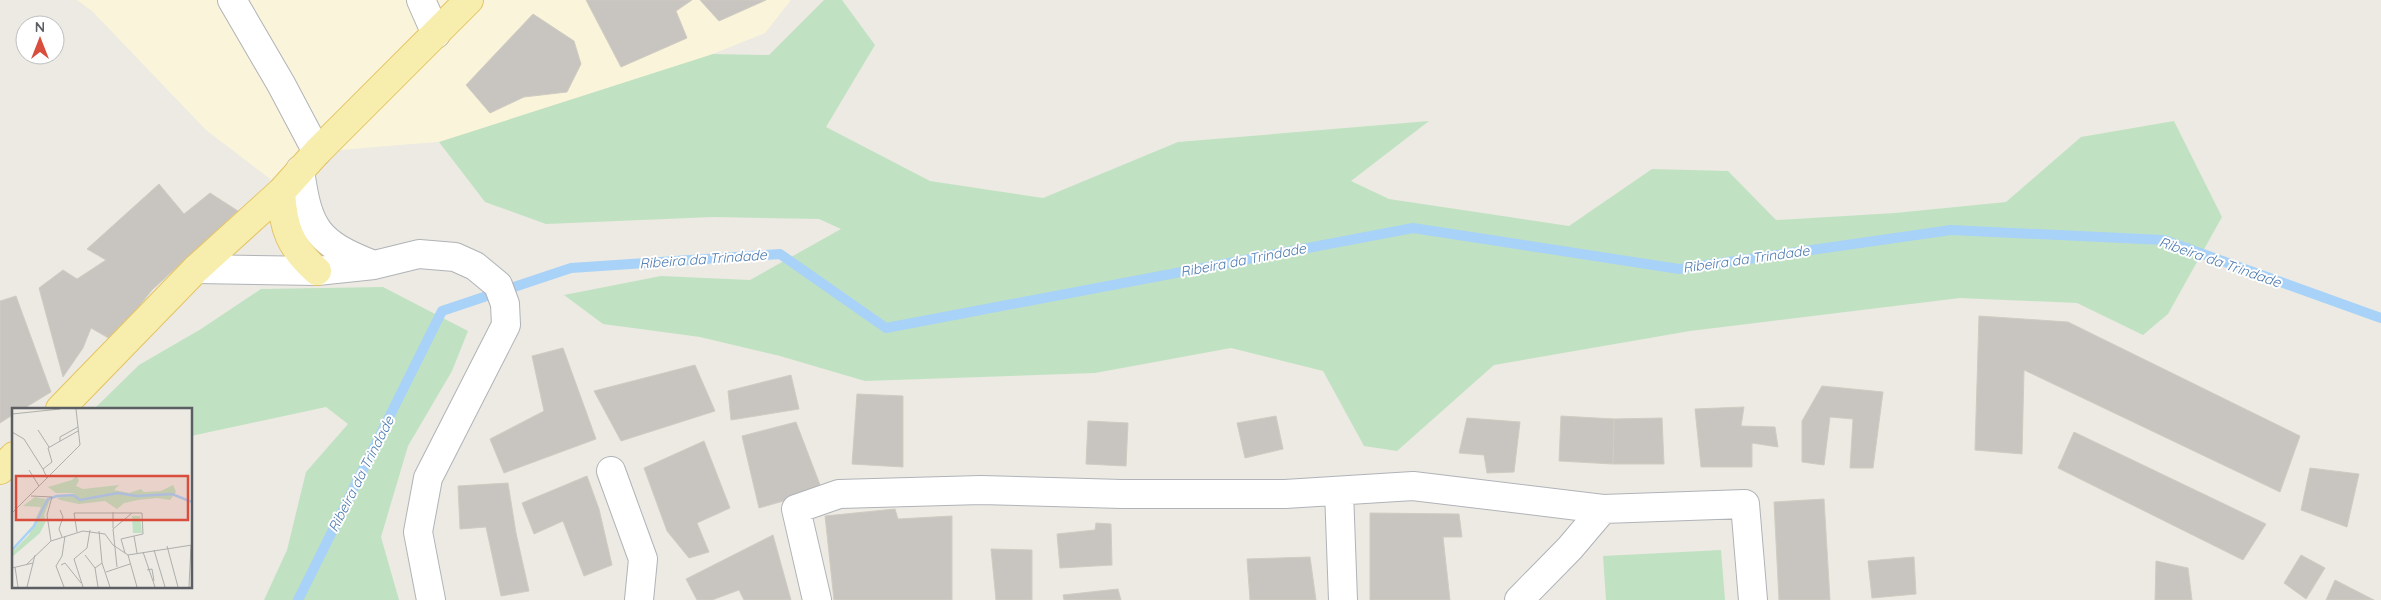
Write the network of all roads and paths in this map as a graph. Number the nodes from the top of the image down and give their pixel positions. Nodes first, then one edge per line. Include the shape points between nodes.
1 (232, 0) edge
2 (421, 0) edge
3 (469, 0) edge
4 (436, 34) junction
5 (309, 161) junction
6 (280, 192) junction
7 (374, 265) junction
8 (196, 269) junction
9 (317, 271) junction
10 (61, 408) edge
11 (12, 458) edge
12 (0, 470) edge
13 (611, 471) dead end
14 (1340, 490) junction
15 (1603, 509) junction
16 (431, 600) edge
17 (639, 600) edge
18 (816, 600) edge
19 (1343, 600) edge
20 (1519, 600) edge
21 (1753, 600) edge

1 - 5 street via 281,84
2 - 4 street
3 - 4 main road
4 - 5 main road
5 - 6 main road
5 - 7 street via 305,205 314,227 351,256
6 - 8 main road
6 - 9 main road via 282,214 292,244
7 - 9 street
7 - 16 street via 419,254 455,256 475,266 498,285 505,304 506,325 428,478 418,532
8 - 9 street
8 - 10 main road
11 - 12 main road
13 - 17 street via 643,559
14 - 15 street via 1413,486
14 - 18 street via 1285,494 981,490 839,494 796,509
14 - 19 street
15 - 20 street
15 - 21 street via 1745,504

